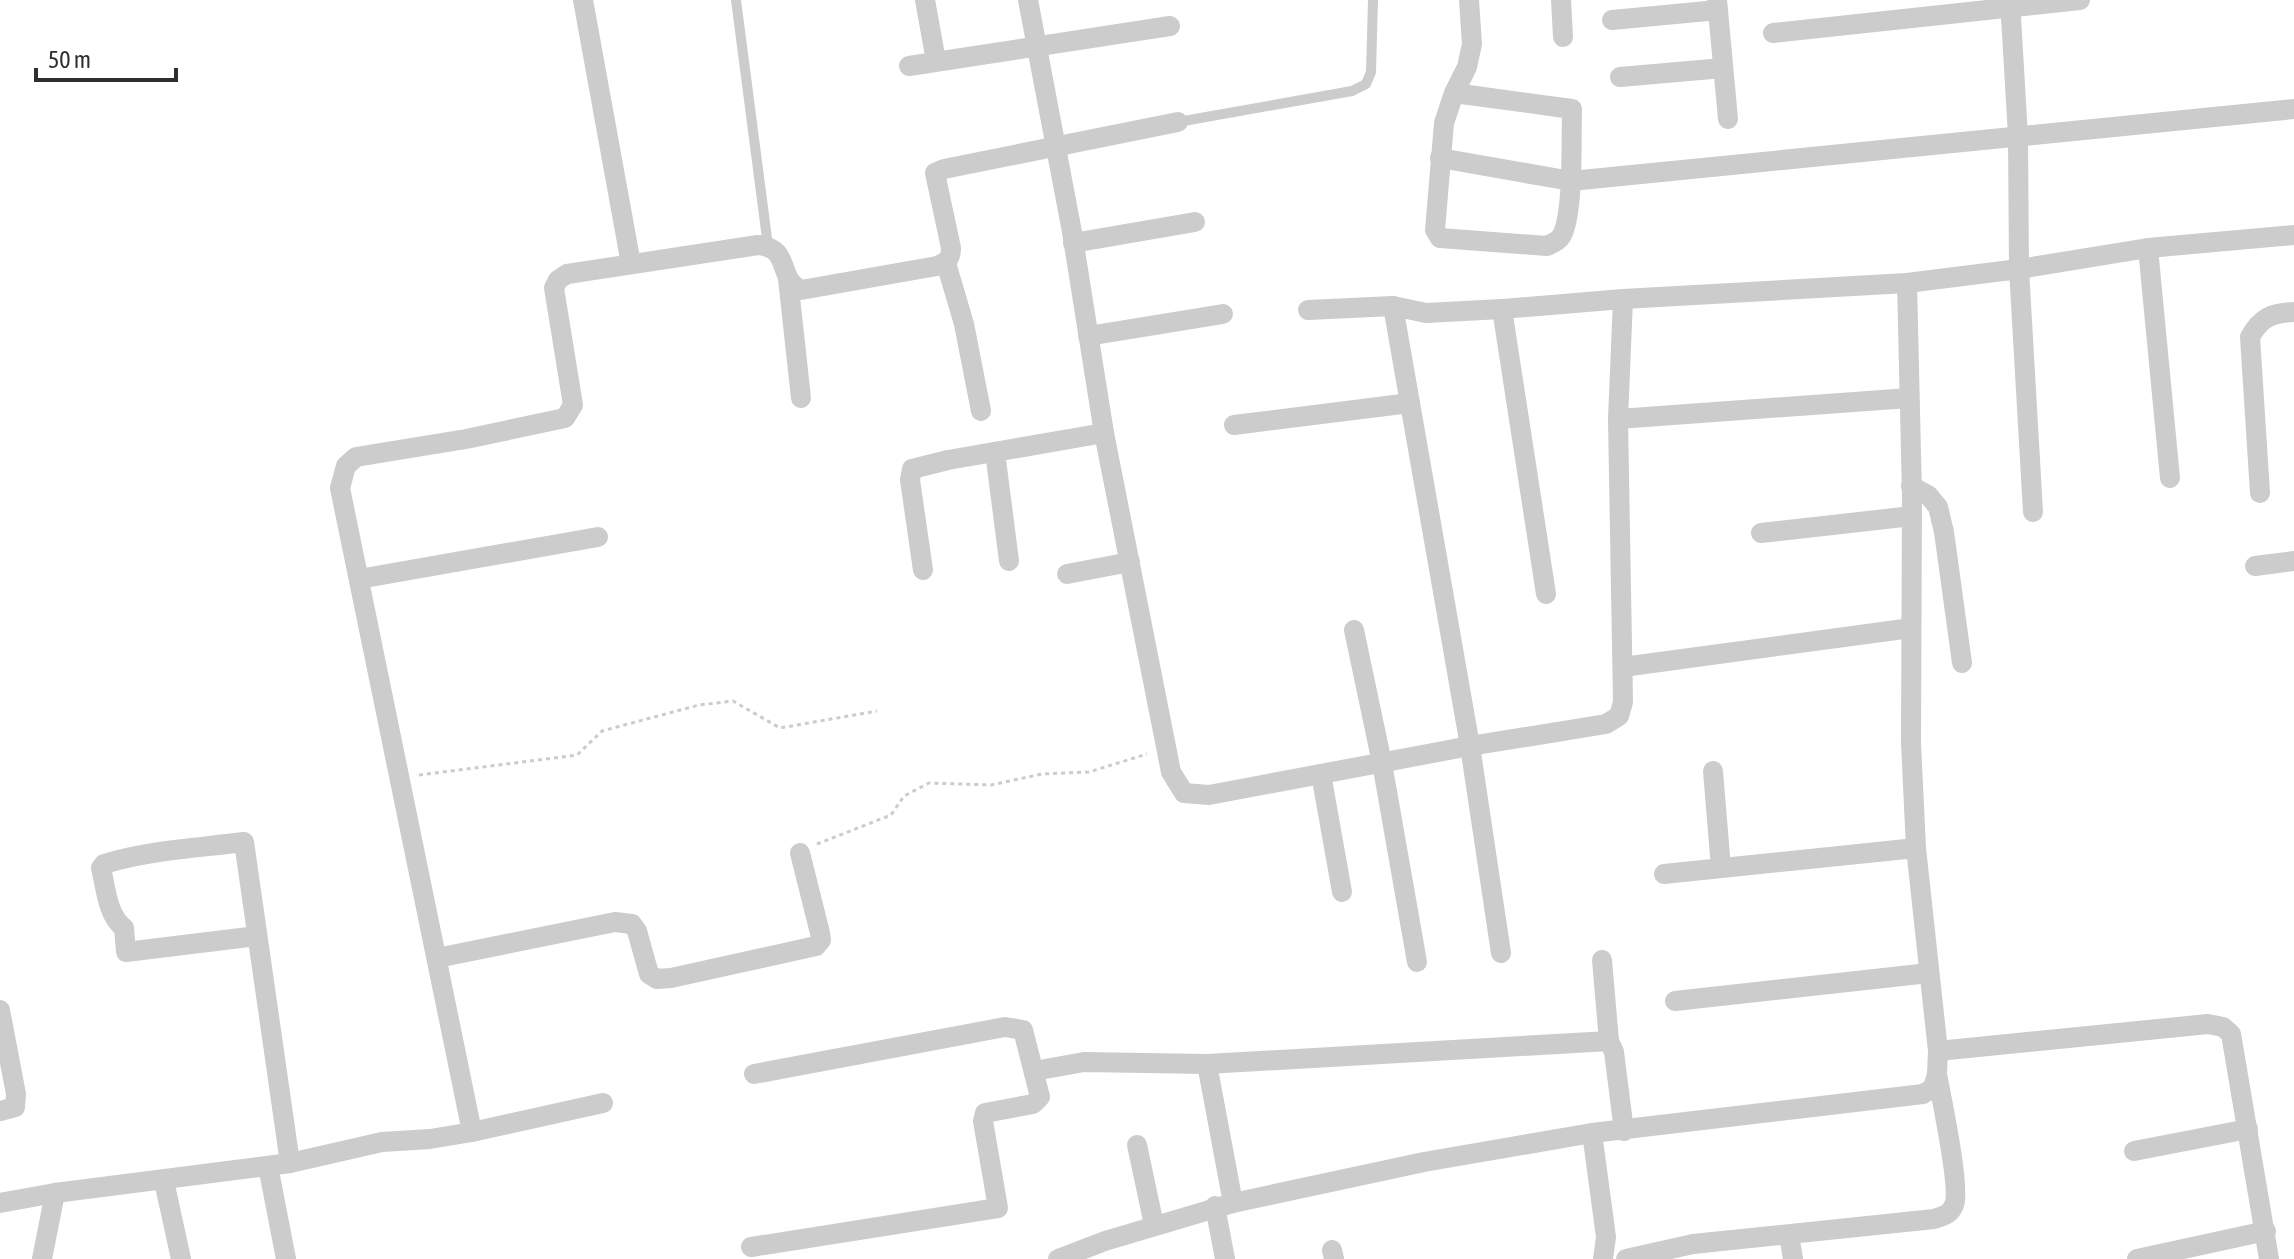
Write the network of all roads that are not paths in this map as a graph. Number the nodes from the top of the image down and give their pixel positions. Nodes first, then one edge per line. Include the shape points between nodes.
1 (583, 0) edge
2 (736, 0) edge
3 (925, 0) edge
4 (1028, 0) edge
5 (1373, 0) edge
6 (1469, 0) edge
7 (1561, 0) edge
8 (2080, 0) edge
9 (2010, 3) edge
10 (1717, 5) edge
11 (1612, 20) dead end
12 (1170, 26) dead end
13 (1773, 33) dead end
14 (1563, 37) dead end
15 (1037, 45) junction
16 (936, 61) junction
17 (909, 66) dead end
18 (1723, 68) junction
19 (1620, 77) dead end
20 (1454, 93) junction
21 (2294, 109) edge
22 (1728, 119) dead end
23 (1178, 122) joint
24 (2018, 136) junction
25 (1056, 146) junction
26 (1440, 158) junction
27 (1571, 181) junction
28 (1195, 222) dead end
29 (2294, 235) edge
30 (1073, 243) junction
31 (768, 246) junction
32 (2148, 248) junction
33 (946, 263) junction
34 (631, 264) junction
35 (2019, 269) junction
36 (788, 279) junction
37 (1907, 283) junction
38 (1623, 299) junction
39 (1393, 306) junction
40 (1502, 309) junction
41 (1308, 310) dead end
42 (2294, 312) edge
43 (1223, 314) dead end
44 (1088, 336) junction
45 (801, 398) dead end
46 (1909, 398) junction
47 (1410, 403) junction
48 (981, 411) dead end
49 (1618, 419) junction
50 (1234, 425) dead end
51 (1104, 433) junction
52 (995, 452) junction
53 (2170, 478) dead end
54 (1911, 486) junction
55 (2260, 493) dead end
56 (2033, 512) dead end
57 (1912, 516) junction
58 (1761, 533) dead end
59 (598, 537) dead end
60 (1009, 561) dead end
61 (2294, 561) edge
62 (1130, 562) junction
63 (2255, 566) dead end
64 (923, 570) dead end
65 (1067, 574) dead end
66 (359, 579) junction
67 (1546, 594) dead end
68 (1911, 628) junction
69 (1354, 630) dead end
70 (1962, 663) dead end
71 (1623, 667) junction
72 (1470, 746) junction
73 (1382, 763) junction
74 (1713, 771) dead end
75 (1321, 774) junction
76 (1916, 848) junction
77 (800, 853) road end
78 (1721, 868) junction
79 (1664, 874) dead end
80 (1342, 892) dead end
81 (257, 936) junction
82 (1501, 953) dead end
83 (437, 958) junction
84 (1602, 960) dead end
85 (1417, 962) dead end
86 (1929, 973) junction
87 (1675, 1001) dead end
88 (0, 1010) edge
89 (1609, 1041) junction
90 (1938, 1051) junction
91 (1207, 1064) junction
92 (1034, 1071) junction
93 (754, 1074) dead end
94 (1937, 1074) junction
95 (603, 1103) dead end
96 (0, 1111) edge
97 (2248, 1129) junction
98 (1624, 1131) junction
99 (472, 1132) junction
100 (1592, 1133) junction
101 (1137, 1145) dead end
102 (2134, 1151) dead end
103 (290, 1163) junction
104 (268, 1166) junction
105 (164, 1181) junction
106 (55, 1193) junction
107 (0, 1203) edge
108 (1224, 1204) junction
109 (1154, 1225) junction
110 (2266, 1231) junction
111 (1789, 1235) junction
112 (751, 1247) dead end
113 (1107, 1250) edge
114 (42, 1259) edge
115 (181, 1259) edge
116 (286, 1259) edge
117 (1058, 1259) edge
118 (1225, 1259) edge
119 (1603, 1259) edge
120 (1626, 1259) edge
121 (1793, 1259) edge
122 (2137, 1259) edge
123 (2269, 1259) edge

1 - 34 street
2 - 31 lane
3 - 16 street
4 - 15 street
5 - 23 lane via 1372,61 1366,84 1352,91
6 - 20 street via 1472,44
7 - 14 street
8 - 9 street
9 - 13 street
9 - 24 street
10 - 11 street
10 - 18 street
12 - 15 street
15 - 16 street
15 - 25 street
16 - 17 street
18 - 19 street
18 - 22 street
20 - 26 street
20 - 27 street via 1572,109
21 - 24 street
23 - 25 street
24 - 27 street
24 - 35 street
25 - 30 street
25 - 33 street via 935,173 951,248
26 - 27 street
26 - 27 street via 1435,230 1440,238 1547,246 1561,237
28 - 30 street
29 - 32 street
30 - 44 street
31 - 34 street
31 - 36 street via 779,253
32 - 35 street
32 - 53 street
33 - 36 street via 810,290 793,286
33 - 48 street
34 - 66 street via 567,274 554,288 573,405 565,418 356,457 346,466 340,488
35 - 37 street
35 - 56 street
36 - 45 street
37 - 38 street
37 - 46 street
38 - 40 street
38 - 49 street
39 - 40 street via 1426,313
39 - 41 street
39 - 47 street
40 - 67 street
42 - 55 street via 2259,321 2250,337
43 - 44 street
44 - 51 street
46 - 49 street
46 - 54 street
47 - 50 street
47 - 72 street
49 - 71 street
51 - 52 street
51 - 62 street
52 - 60 street
52 - 64 street via 918,466 910,473
54 - 57 street
54 - 70 street via 1938,507
57 - 58 street
57 - 68 street
59 - 66 street
61 - 63 street
62 - 65 street
62 - 75 street via 1171,772 1184,793 1209,795
66 - 83 street
68 - 71 street
68 - 76 street
69 - 73 street
71 - 72 street via 1619,716 1606,724
72 - 73 street
72 - 82 street
73 - 75 street
73 - 85 street
74 - 78 street
75 - 80 street
76 - 78 street
76 - 86 street
77 - 83 street via 820,933 816,946 657,979 649,974 632,924 615,922
78 - 79 street
81 - 81 street via 244,842 150,854 101,868 112,912 124,928 126,952
81 - 103 street
83 - 99 street
84 - 89 street
86 - 87 street
86 - 90 street
88 - 96 street via 16,1094 15,1107
89 - 91 street
89 - 98 street
90 - 94 street
90 - 97 street via 2208,1024 2223,1027 2231,1034
91 - 92 street via 1084,1062
91 - 108 street
92 - 93 street via 1023,1030 1005,1027
92 - 112 street via 1040,1097 1033,1104 985,1113 998,1208
94 - 98 street via 1933,1088 1923,1094
94 - 111 street via 1955,1183 1956,1203 1948,1214
95 - 99 street
97 - 102 street
97 - 110 street
98 - 100 street
99 - 103 street via 382,1142
100 - 108 street
100 - 119 street via 1606,1237
101 - 109 street
103 - 104 street
104 - 105 street
104 - 116 street
105 - 106 street
105 - 115 street
106 - 107 street
106 - 114 street
108 - 109 street
108 - 118 street
109 - 113 street
110 - 122 street
110 - 123 street
111 - 120 street via 1693,1244
111 - 121 street
113 - 117 street

